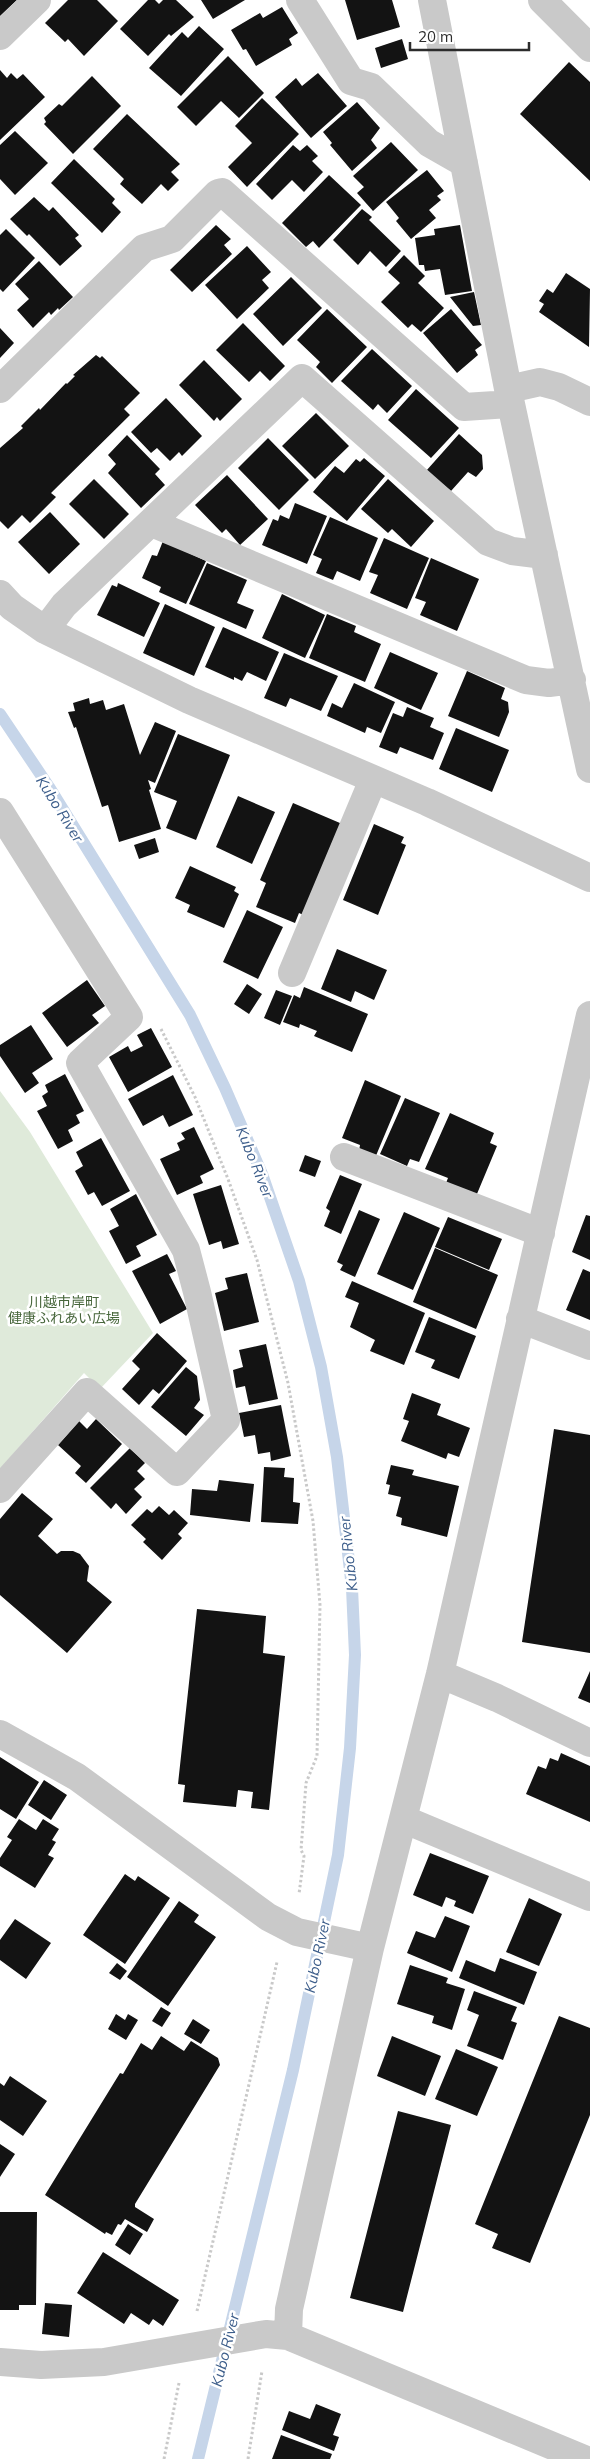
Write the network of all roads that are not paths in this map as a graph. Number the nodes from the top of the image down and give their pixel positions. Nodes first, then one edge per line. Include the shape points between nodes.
1 (37, 0) edge
2 (300, 0) edge
3 (432, 0) edge
4 (542, 0) edge
5 (0, 36) edge
6 (590, 48) edge
7 (464, 163) junction
8 (0, 389) edge
9 (510, 397) junction
10 (590, 402) edge
11 (152, 523) junction
12 (544, 555) junction
13 (4, 605) edge
14 (45, 630) junction
15 (572, 680) junction
16 (590, 769) edge
17 (374, 780) junction
18 (0, 812) edge
19 (590, 878) edge
20 (292, 973) dead end
21 (590, 1015) edge
22 (344, 1157) dead end
23 (541, 1232) junction
24 (520, 1319) junction
25 (590, 1346) edge
26 (0, 1489) edge
27 (440, 1674) junction
28 (0, 1734) edge
29 (590, 1743) edge
30 (403, 1819) junction
31 (590, 1897) edge
32 (360, 1945) junction
33 (277, 2335) junction
34 (0, 2362) edge
35 (584, 2459) edge

1 - 5 street
2 - 7 street via 351,81 371,86 429,143
3 - 7 street
4 - 6 street
7 - 9 street
8 - 9 street via 144,248 172,239 222,192 464,407
9 - 10 street via 540,382
9 - 12 street
11 - 12 street via 302,378 488,542 512,551
11 - 14 street via 64,605
11 - 15 street via 526,680 549,683
12 - 15 street
13 - 14 street
14 - 17 street via 188,700
15 - 16 street
17 - 19 street
17 - 20 street
18 - 26 street via 129,1017 80,1063 186,1250 226,1420 177,1472 86,1392
21 - 23 street
22 - 23 street
23 - 24 street
24 - 25 street
24 - 27 street
27 - 29 street
27 - 30 street
28 - 32 street via 77,1777 268,1917 297,1932
30 - 31 street
30 - 32 street
32 - 33 street via 289,2309
33 - 34 street via 104,2362 41,2365
33 - 35 street

